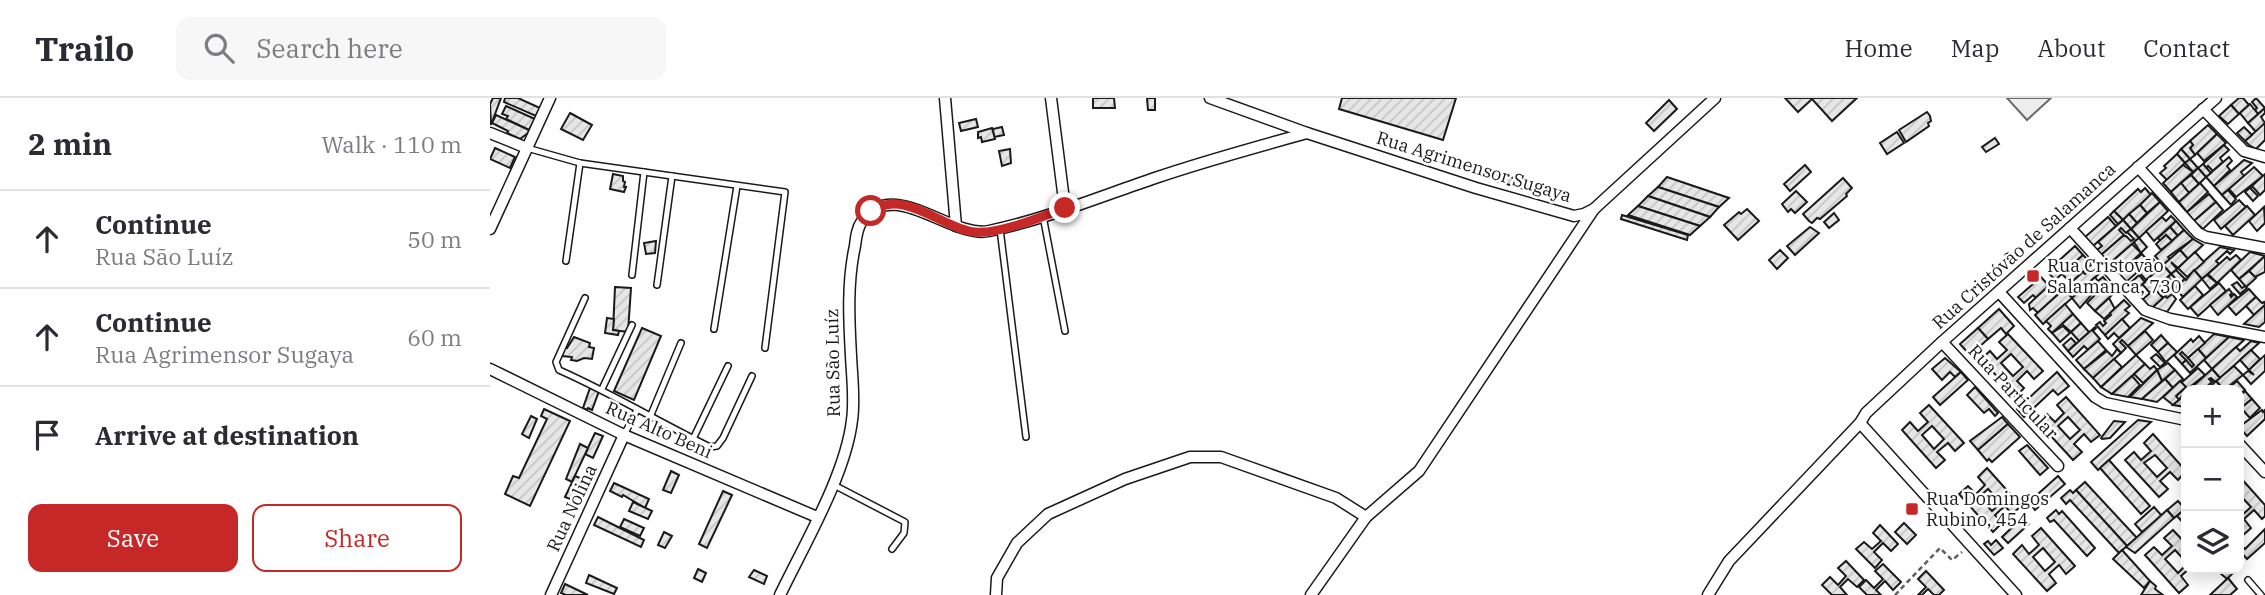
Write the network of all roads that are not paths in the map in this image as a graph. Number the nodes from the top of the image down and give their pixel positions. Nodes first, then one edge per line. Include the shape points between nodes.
1 (550, 98) edge
2 (945, 98) edge
3 (1051, 98) edge
4 (1210, 98) edge
5 (1715, 98) edge
6 (2216, 98) edge
7 (2203, 109) junction
8 (490, 133) edge
9 (1307, 133) junction
10 (527, 149) junction
11 (2265, 158) edge
12 (580, 163) junction
13 (2138, 167) junction
14 (644, 172) junction
15 (672, 176) junction
16 (737, 186) junction
17 (1065, 208) junction
18 (1594, 209) junction
19 (1043, 216) junction
20 (956, 226) junction
21 (2070, 228) junction
22 (490, 229) edge
23 (1000, 229) junction
24 (2265, 248) edge
25 (566, 261) dead end
26 (632, 275) dead end
27 (657, 285) dead end
28 (1999, 292) junction
29 (585, 298) dead end
30 (632, 325) dead end
31 (714, 329) dead end
32 (1065, 331) dead end
33 (2265, 337) edge
34 (1942, 342) junction
35 (681, 343) dead end
36 (765, 348) dead end
37 (728, 366) dead end
38 (490, 369) edge
39 (752, 376) dead end
40 (602, 389) junction
41 (636, 410) junction
42 (650, 417) junction
43 (2181, 419) edge
44 (1860, 423) junction
45 (624, 435) junction
46 (1026, 437) dead end
47 (693, 439) junction
48 (2243, 448) edge
49 (2058, 466) dead end
50 (2264, 469) edge
51 (832, 484) junction
52 (817, 517) junction
53 (1366, 517) junction
54 (892, 549) dead end
55 (2248, 580) dead end
56 (551, 595) edge
57 (779, 595) edge
58 (996, 595) edge
59 (1311, 595) edge
60 (1708, 595) edge
61 (2016, 595) edge
62 (2261, 595) edge

1 - 10 street
2 - 20 street
3 - 17 street
4 - 9 street, Rua Agrimensor Sugaya
5 - 18 street, Rua Agrimensor Sugaya
6 - 7 street, Rua Cristóvão de Salamanca
7 - 11 street via 2244,151
7 - 13 street, Rua Cristóvão de Salamanca
8 - 10 street
9 - 17 street
9 - 18 street, Rua Agrimensor Sugaya via 1562,214
10 - 12 lane
10 - 22 street
12 - 14 lane
12 - 25 lane
13 - 21 street, Rua Cristóvão de Salamanca
13 - 24 street via 2198,233
14 - 15 lane
14 - 26 lane
15 - 16 lane
15 - 27 lane
16 - 31 lane
16 - 36 lane via 785,192
17 - 19 street
18 - 53 street via 1419,471
19 - 23 street
19 - 32 lane
20 - 23 street via 978,233
20 - 51 street, Rua São Luíz via 902,205 876,207 859,226 850,288 853,419
21 - 28 street, Rua Cristóvão de Salamanca
21 - 33 street via 2145,310
23 - 46 lane
28 - 34 street, Rua Cristóvão de Salamanca
28 - 43 street via 2095,397
29 - 40 lane via 556,362 559,370
30 - 40 lane
34 - 44 street, Rua Cristóvão de Salamanca
34 - 49 street, Rua Particular
35 - 42 lane
37 - 47 lane
38 - 45 street, Rua Alto Beni
39 - 47 lane via 717,446
40 - 41 lane
41 - 42 lane
41 - 45 lane
42 - 47 lane
44 - 60 street, Rua Cristóvão de Salamanca via 1729,561
44 - 61 street
45 - 52 street, Rua Alto Beni
45 - 56 street, Rua Nolina
48 - 50 street
51 - 52 street, Rua São Luíz
51 - 54 lane via 905,522 904,533
52 - 57 street, Rua São Luíz
53 - 58 street via 1336,498 1221,457 1190,457 1125,479 1048,514 1017,542 998,578
53 - 59 street
55 - 62 lane

